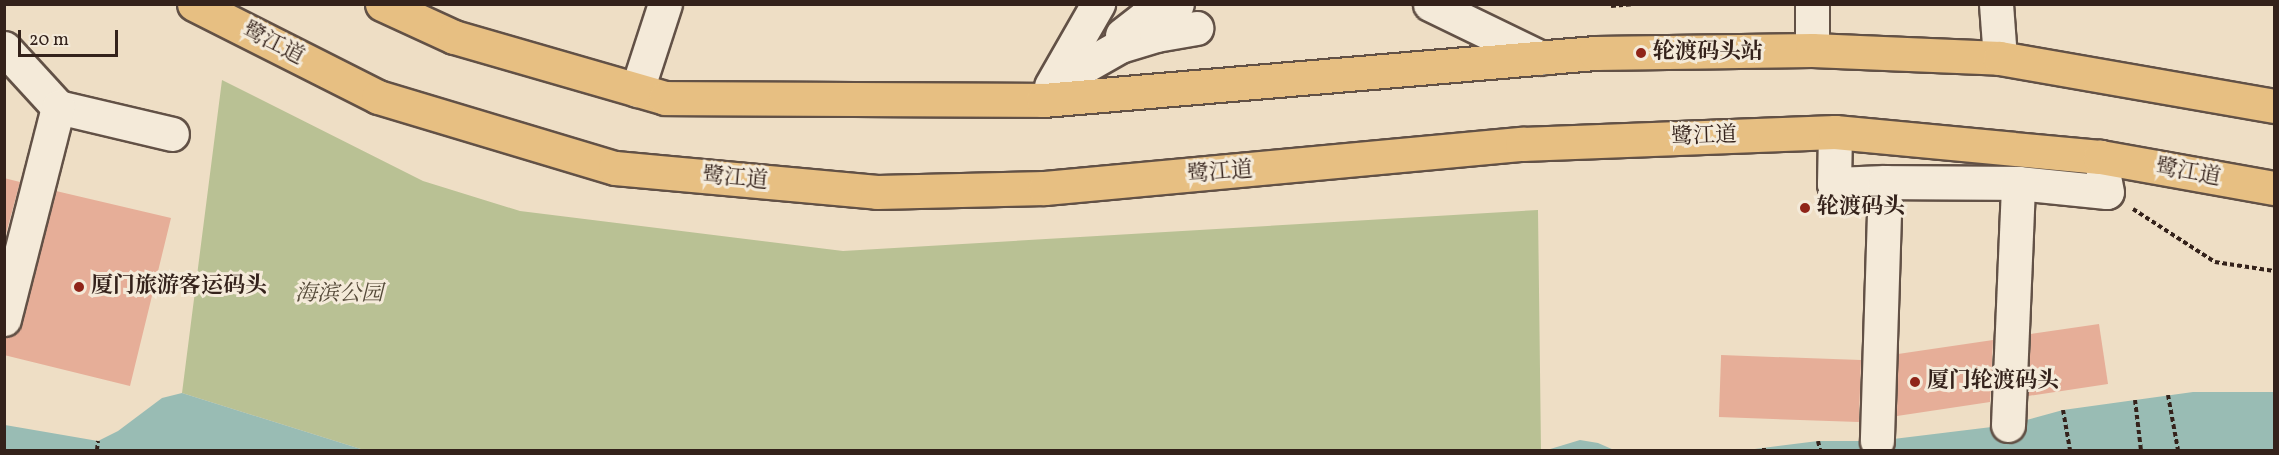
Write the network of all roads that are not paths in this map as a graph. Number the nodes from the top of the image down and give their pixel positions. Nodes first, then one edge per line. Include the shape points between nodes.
1 (194, 4) edge
2 (382, 4) edge
3 (665, 4) edge
4 (1130, 4) edge
5 (1430, 4) edge
6 (1812, 4) edge
7 (1996, 4) edge
8 (1097, 7) edge
9 (1186, 16) edge
10 (1812, 50) junction
11 (1541, 58) junction
12 (2000, 58) junction
13 (9, 60) edge
14 (1078, 70) junction
15 (637, 90) junction
16 (1043, 100) junction
17 (2274, 106) edge
18 (58, 107) junction
19 (1835, 132) junction
20 (172, 134) dead end
21 (2100, 157) junction
22 (1885, 182) junction
23 (2018, 183) junction
24 (2274, 188) edge
25 (4, 320) edge
26 (2008, 425) dead end
27 (1876, 441) dead end

1 - 19 main road, 鹭江道 via 378,97 615,168 877,192 1045,188 1522,144
2 - 15 main road via 454,37
3 - 15 street
4 - 14 street
5 - 11 street
6 - 10 street
7 - 12 street
8 - 16 street
9 - 14 street via 1156,35 1120,46
10 - 11 main road via 1595,53
10 - 12 main road
11 - 16 main road
12 - 17 main road
13 - 18 street
14 - 16 street
15 - 16 main road via 664,98
18 - 20 street
18 - 25 street
19 - 21 main road, 鹭江道
19 - 22 street via 1834,184
21 - 23 street via 2108,192
21 - 24 main road, 鹭江道
22 - 23 street
22 - 27 street
23 - 26 street

